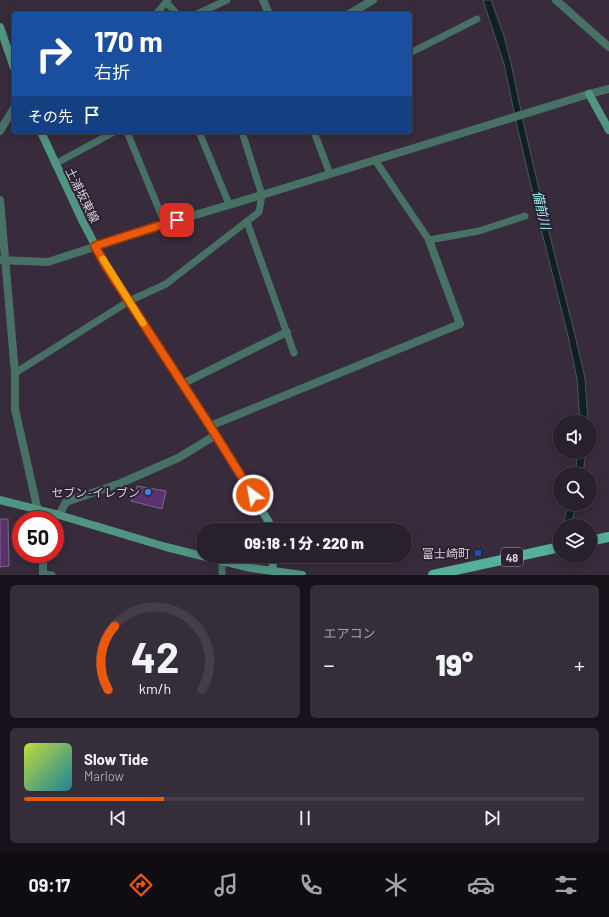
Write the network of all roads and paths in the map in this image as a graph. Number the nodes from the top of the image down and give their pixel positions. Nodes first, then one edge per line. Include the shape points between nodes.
1 (227, 0) edge
2 (264, 0) edge
3 (372, 0) edge
4 (556, 0) edge
5 (167, 1) edge
6 (158, 12) edge
7 (175, 12) edge
8 (201, 12) edge
9 (268, 12) edge
10 (352, 12) edge
11 (477, 19) dead end
12 (0, 27) edge
13 (609, 47) edge
14 (412, 52) edge
15 (12, 62) edge
16 (609, 89) edge
17 (589, 94) junction
18 (12, 111) edge
19 (609, 130) edge
20 (0, 131) edge
21 (42, 134) edge
22 (110, 134) edge
23 (127, 134) edge
24 (200, 134) edge
25 (245, 134) edge
26 (315, 134) edge
27 (375, 160) junction
28 (55, 164) junction
29 (330, 174) junction
30 (262, 195) junction
31 (0, 200) edge
32 (229, 204) junction
33 (526, 216) dead end
34 (247, 222) junction
35 (164, 224) junction
36 (429, 240) junction
37 (95, 246) junction
38 (2, 261) edge
39 (129, 300) junction
40 (287, 332) junction
41 (294, 353) dead end
42 (15, 374) junction
43 (182, 384) junction
44 (210, 426) junction
45 (216, 436) junction
46 (0, 500) edge
47 (38, 510) junction
48 (42, 511) edge
49 (61, 511) edge
50 (64, 516) edge
51 (269, 523) edge
52 (609, 537) edge
53 (597, 539) edge
54 (553, 549) edge
55 (196, 555) edge
56 (42, 563) edge
57 (222, 563) edge
58 (228, 563) edge
59 (273, 563) edge
60 (272, 570) junction
61 (43, 575) edge
62 (52, 575) edge
63 (222, 575) edge
64 (302, 575) edge
65 (433, 575) edge

1 - 8 lane
2 - 9 street
3 - 10 street
4 - 13 street
5 - 6 lane
5 - 7 lane
11 - 14 lane
12 - 15 main road
16 - 17 street
17 - 19 main road
17 - 27 street
18 - 20 street
21 - 28 main road, 土浦坂東線
22 - 28 lane
23 - 35 lane
24 - 32 lane
25 - 30 lane
26 - 29 lane
27 - 29 street
27 - 36 lane
28 - 37 main road, 土浦坂東線
29 - 30 street
30 - 32 street
30 - 34 lane via 259,212
31 - 38 street
32 - 35 street
33 - 36 lane via 479,231
34 - 39 lane via 166,284
34 - 40 lane
35 - 37 street
36 - 44 street via 460,324
37 - 38 street via 48,262
37 - 39 main road, 土浦坂東線
38 - 42 street
39 - 42 lane
39 - 43 main road, 土浦坂東線
40 - 41 lane
40 - 43 street
42 - 47 street via 15,409
43 - 44 main road, 土浦坂東線
44 - 45 main road, 土浦坂東線
45 - 49 street via 178,458 121,483 66,502
45 - 51 main road, 土浦坂東線
46 - 47 main road
47 - 48 main road
50 - 55 main road
52 - 53 main road
54 - 65 main road, 48
56 - 61 street
57 - 63 lane
58 - 60 main road
59 - 60 main road
60 - 64 main road
61 - 62 lane

